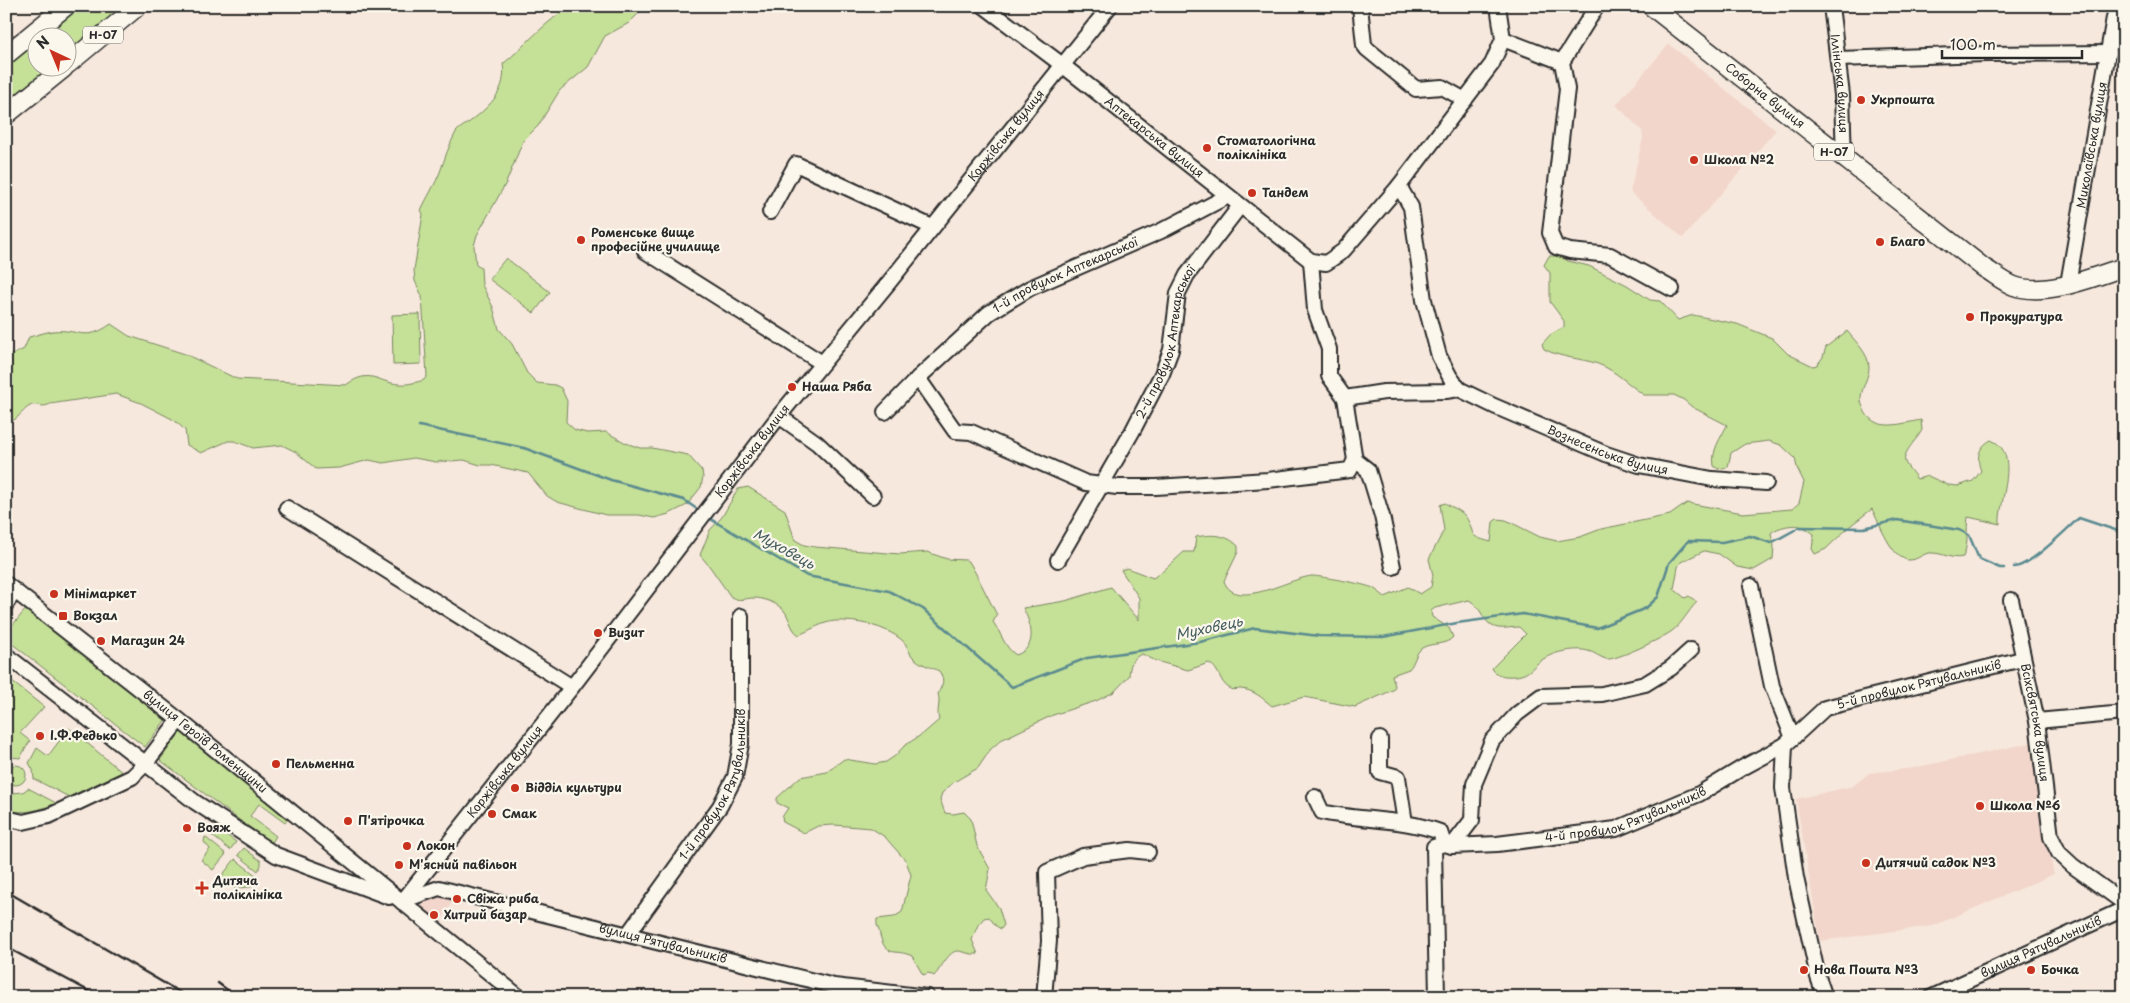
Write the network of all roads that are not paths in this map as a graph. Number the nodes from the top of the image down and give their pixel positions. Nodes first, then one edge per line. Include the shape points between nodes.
1 (66, 6) edge
2 (138, 6) edge
3 (984, 6) edge
4 (1110, 6) edge
5 (1360, 6) edge
6 (1498, 6) edge
7 (1597, 6) edge
8 (1651, 6) edge
9 (1831, 6) edge
10 (2116, 6) edge
11 (1503, 39) junction
12 (2109, 53) junction
13 (6, 55) edge
14 (78, 56) edge
15 (1838, 59) junction
16 (1562, 62) junction
17 (1061, 64) junction
18 (52, 78) edge
19 (1465, 100) junction
20 (6, 115) edge
21 (1844, 160) junction
22 (1399, 186) junction
23 (1228, 196) junction
24 (1240, 206) junction
25 (770, 212) dead end
26 (932, 228) junction
27 (645, 251) dead end
28 (1311, 261) junction
29 (2124, 267) edge
30 (2068, 284) junction
31 (1672, 289) dead end
32 (822, 363) junction
33 (918, 378) junction
34 (1459, 389) junction
35 (1345, 398) junction
36 (885, 412) dead end
37 (779, 416) junction
38 (1355, 460) junction
39 (1766, 483) dead end
40 (1102, 485) junction
41 (873, 496) dead end
42 (288, 508) dead end
43 (1058, 560) dead end
44 (1393, 568) dead end
45 (1750, 586) dead end
46 (11, 587) edge
47 (2011, 600) dead end
48 (6, 604) edge
49 (741, 616) dead end
50 (1690, 650) dead end
51 (6, 655) edge
52 (2022, 659) junction
53 (572, 687) junction
54 (2124, 713) edge
55 (179, 720) junction
56 (2037, 722) junction
57 (1380, 738) dead end
58 (1789, 742) junction
59 (145, 764) junction
60 (1315, 797) dead end
61 (6, 818) edge
62 (1405, 823) junction
63 (1448, 845) junction
64 (1148, 852) dead end
65 (402, 902) junction
66 (2124, 903) edge
67 (2124, 909) edge
68 (628, 934) junction
69 (519, 997) edge
70 (927, 997) edge
71 (1044, 997) edge
72 (1437, 997) edge
73 (1825, 997) edge
74 (1932, 997) edge

1 - 13 main road
2 - 14 main road, Н-07
3 - 17 street, Аптекарська вулиця
4 - 17 street, Коржівська вулиця
5 - 19 street via 1367,49 1416,89 1442,87
6 - 11 street
7 - 16 street
8 - 21 main road, Соборна вулиця / Н-07
9 - 15 street, Іллінська вулиця
10 - 12 street, Миколаївська вулиця
11 - 16 street
11 - 19 street via 1492,64
12 - 15 street
12 - 30 street, Миколаївська вулиця
15 - 21 street, Іллінська вулиця
16 - 31 street via 1567,89 1550,233 1556,247 1610,255
17 - 23 street, Аптекарська вулиця
17 - 26 street, Коржівська вулиця
18 - 20 main road
19 - 22 street
21 - 30 main road, Соборна вулиця / Н-07 via 1984,268 2013,285 2044,288
22 - 28 street via 1343,251 1326,263
22 - 34 street via 1411,207 1424,300 1439,356
23 - 24 street, Аптекарська вулиця
23 - 33 street, 1-й провулок Аптекарської via 1161,231 1030,288 990,313
24 - 28 street, Аптекарська вулиця
24 - 40 street, 2-й провулок Аптекарської via 1187,275 1178,293 1171,350 1162,374
25 - 26 street via 796,164
26 - 32 street, Коржівська вулиця
27 - 32 street
28 - 35 street via 1315,310 1329,349 1329,376
29 - 30 main road, Н-07
32 - 37 street, Коржівська вулиця
33 - 36 street, 1-й провулок Аптекарської
33 - 40 street via 955,431 971,432 1086,483
34 - 35 street via 1384,392
34 - 39 street, Вознесенська вулиця via 1597,450 1639,465 1712,479
35 - 38 street
37 - 41 street via 817,443
37 - 53 street, Коржівська вулиця
38 - 40 street via 1350,470 1268,480 1156,487
38 - 44 street via 1368,470
40 - 43 street, 2-й провулок Аптекарської
42 - 53 street
45 - 58 street via 1772,686
46 - 48 street
46 - 55 street, вулиця Героїв Роменщини
47 - 52 street, Всіхсвятська вулиця
49 - 68 street, 1-й провулок Рятувальників via 741,744 735,777 720,806
50 - 63 street via 1671,668 1645,684 1602,694 1541,696 1517,714 1492,741 1474,784 1472,820
51 - 59 street, вулиця Героїв Роменщини
52 - 56 street, Всіхсвятська вулиця
52 - 58 street, 5-й провулок Рятувальників via 1825,708
53 - 65 street, Коржівська вулиця
54 - 56 street
55 - 59 street
55 - 65 street, вулиця Героїв Роменщини
56 - 66 street, Всіхсвятська вулиця via 2051,837 2059,853 2073,866
57 - 62 street via 1380,772 1398,777
58 - 63 street, 4-й провулок Рятувальників via 1699,794 1616,829 1497,844
58 - 73 street via 1783,788 1796,878
59 - 61 street via 132,777 48,816 23,822
59 - 65 street, вулиця Героїв Роменщини via 195,802 276,854
60 - 62 street via 1322,812
62 - 63 street via 1440,832
63 - 72 street via 1434,847
64 - 71 street via 1130,850 1083,856 1047,872 1049,940
65 - 68 street, вулиця Рятувальників via 439,888
65 - 69 street, вулиця Героїв Роменщини
67 - 74 street, вулиця Рятувальників
68 - 70 street, вулиця Рятувальників via 834,986

